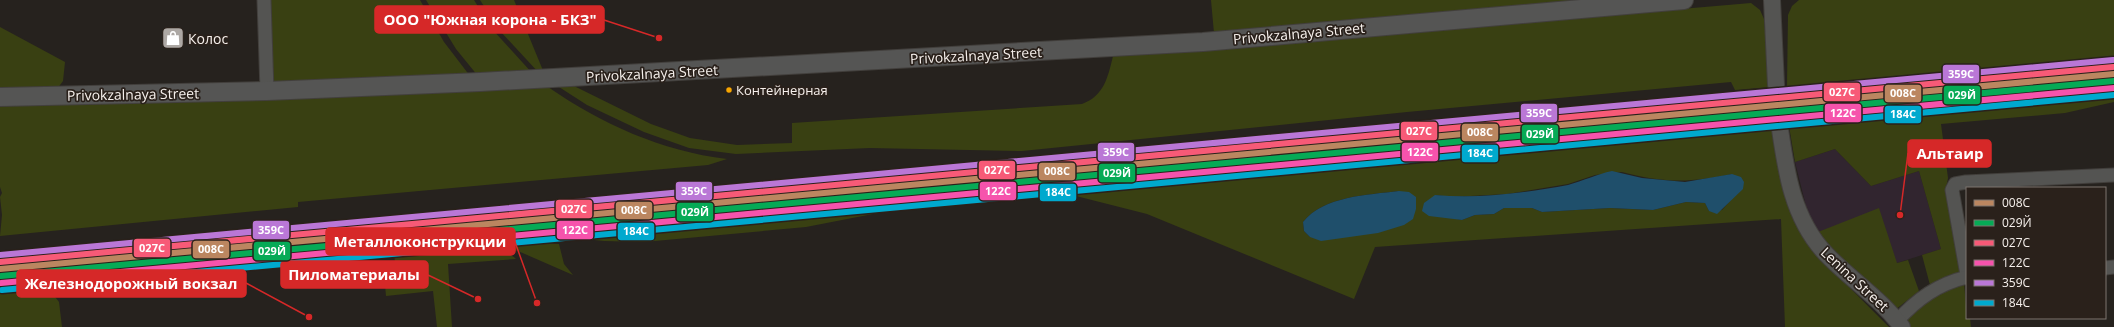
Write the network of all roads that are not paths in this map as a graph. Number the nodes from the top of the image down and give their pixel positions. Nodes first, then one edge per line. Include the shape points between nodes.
1 (264, 0) edge
2 (1684, 0) edge
3 (1772, 0) edge
4 (1776, 85) tunnel mouth
5 (266, 91) junction
6 (0, 97) edge
7 (1778, 115) tunnel mouth
8 (2114, 175) edge
9 (1966, 270) edge
10 (1966, 276) edge
11 (1900, 324) edge

1 - 5 street
2 - 5 main road, Privokzalnaya Street via 1195,42 541,80
3 - 4 street
5 - 6 main road, Privokzalnaya Street
7 - 11 street, Lenina Street via 1787,177 1807,229 1826,254
8 - 9 street via 1955,184 1952,190
10 - 11 street via 1921,297

